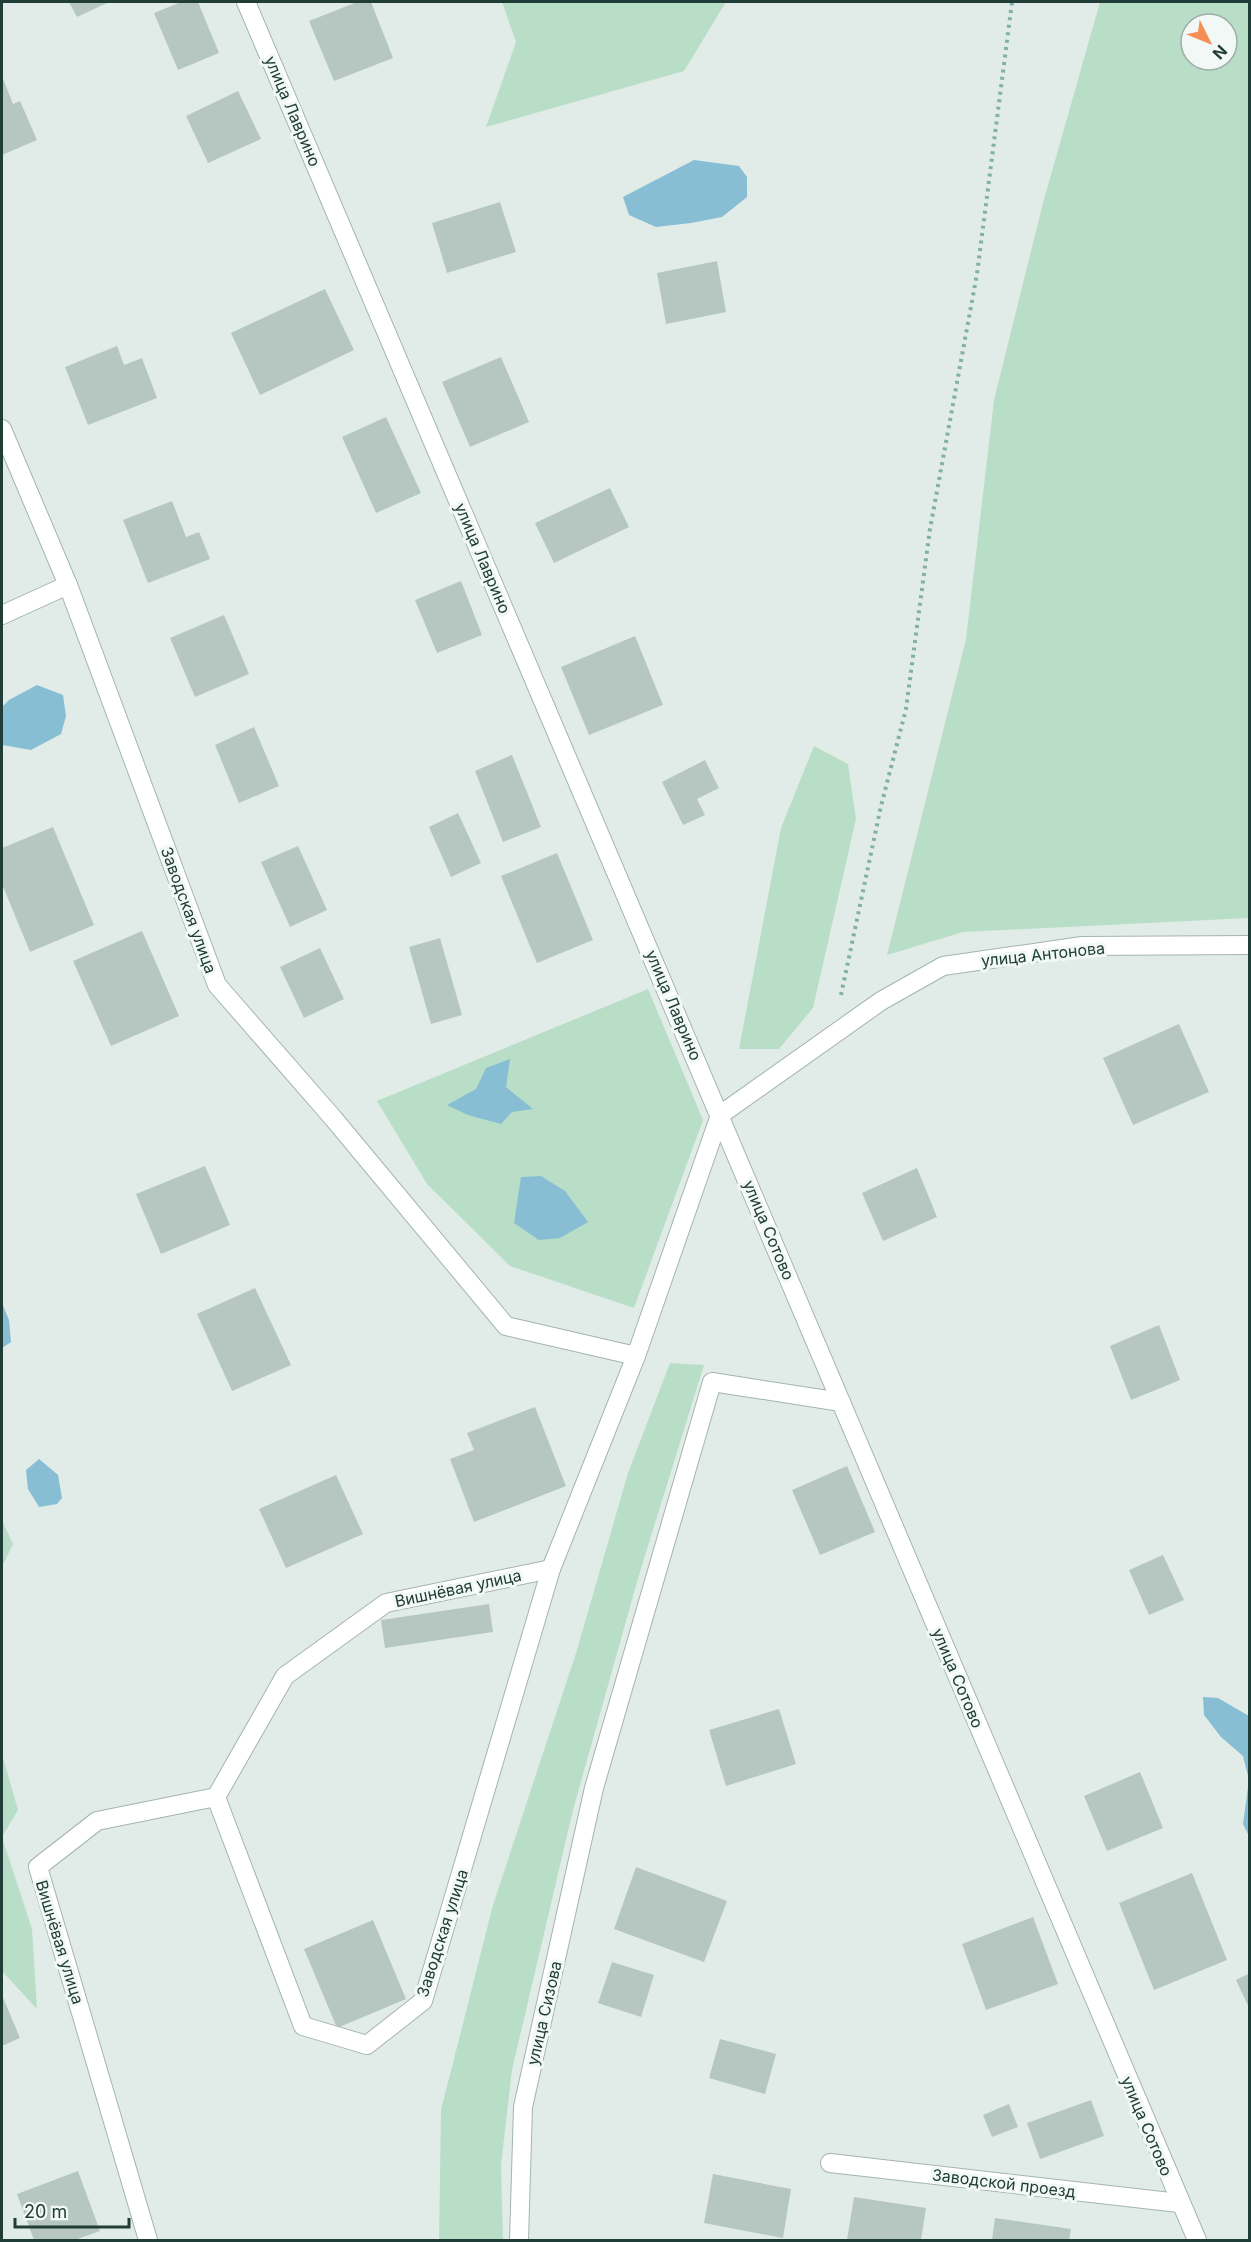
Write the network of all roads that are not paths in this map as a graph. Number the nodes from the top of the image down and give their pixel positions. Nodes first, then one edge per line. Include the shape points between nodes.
1 (246, 2) edge
2 (2, 429) edge
3 (68, 585) junction
4 (2, 615) edge
5 (1250, 945) edge
6 (720, 1115) junction
7 (636, 1356) junction
8 (841, 1402) junction
9 (551, 1569) junction
10 (216, 1797) junction
11 (830, 2163) dead end
12 (1179, 2203) junction
13 (148, 2241) edge
14 (519, 2241) edge
15 (1197, 2241) edge

1 - 6 street, улица Лаврино
2 - 3 street, Заводская улица
3 - 4 street
3 - 7 street, Заводская улица via 217,985 506,1326
5 - 6 street, улица Антонова via 1082,946 943,966 881,1001
6 - 7 street
6 - 8 street, улица Сотово
7 - 9 street
8 - 12 street, улица Сотово
8 - 14 street, улица Сизова via 712,1382 594,1788 523,2107
9 - 10 street, Вишнёвая улица via 386,1603 285,1676
9 - 10 street, Заводская улица via 423,2001 367,2045 303,2026
10 - 13 street, Вишнёвая улица via 97,1821 38,1868
11 - 12 street, Заводской проезд
12 - 15 street, улица Сотово

